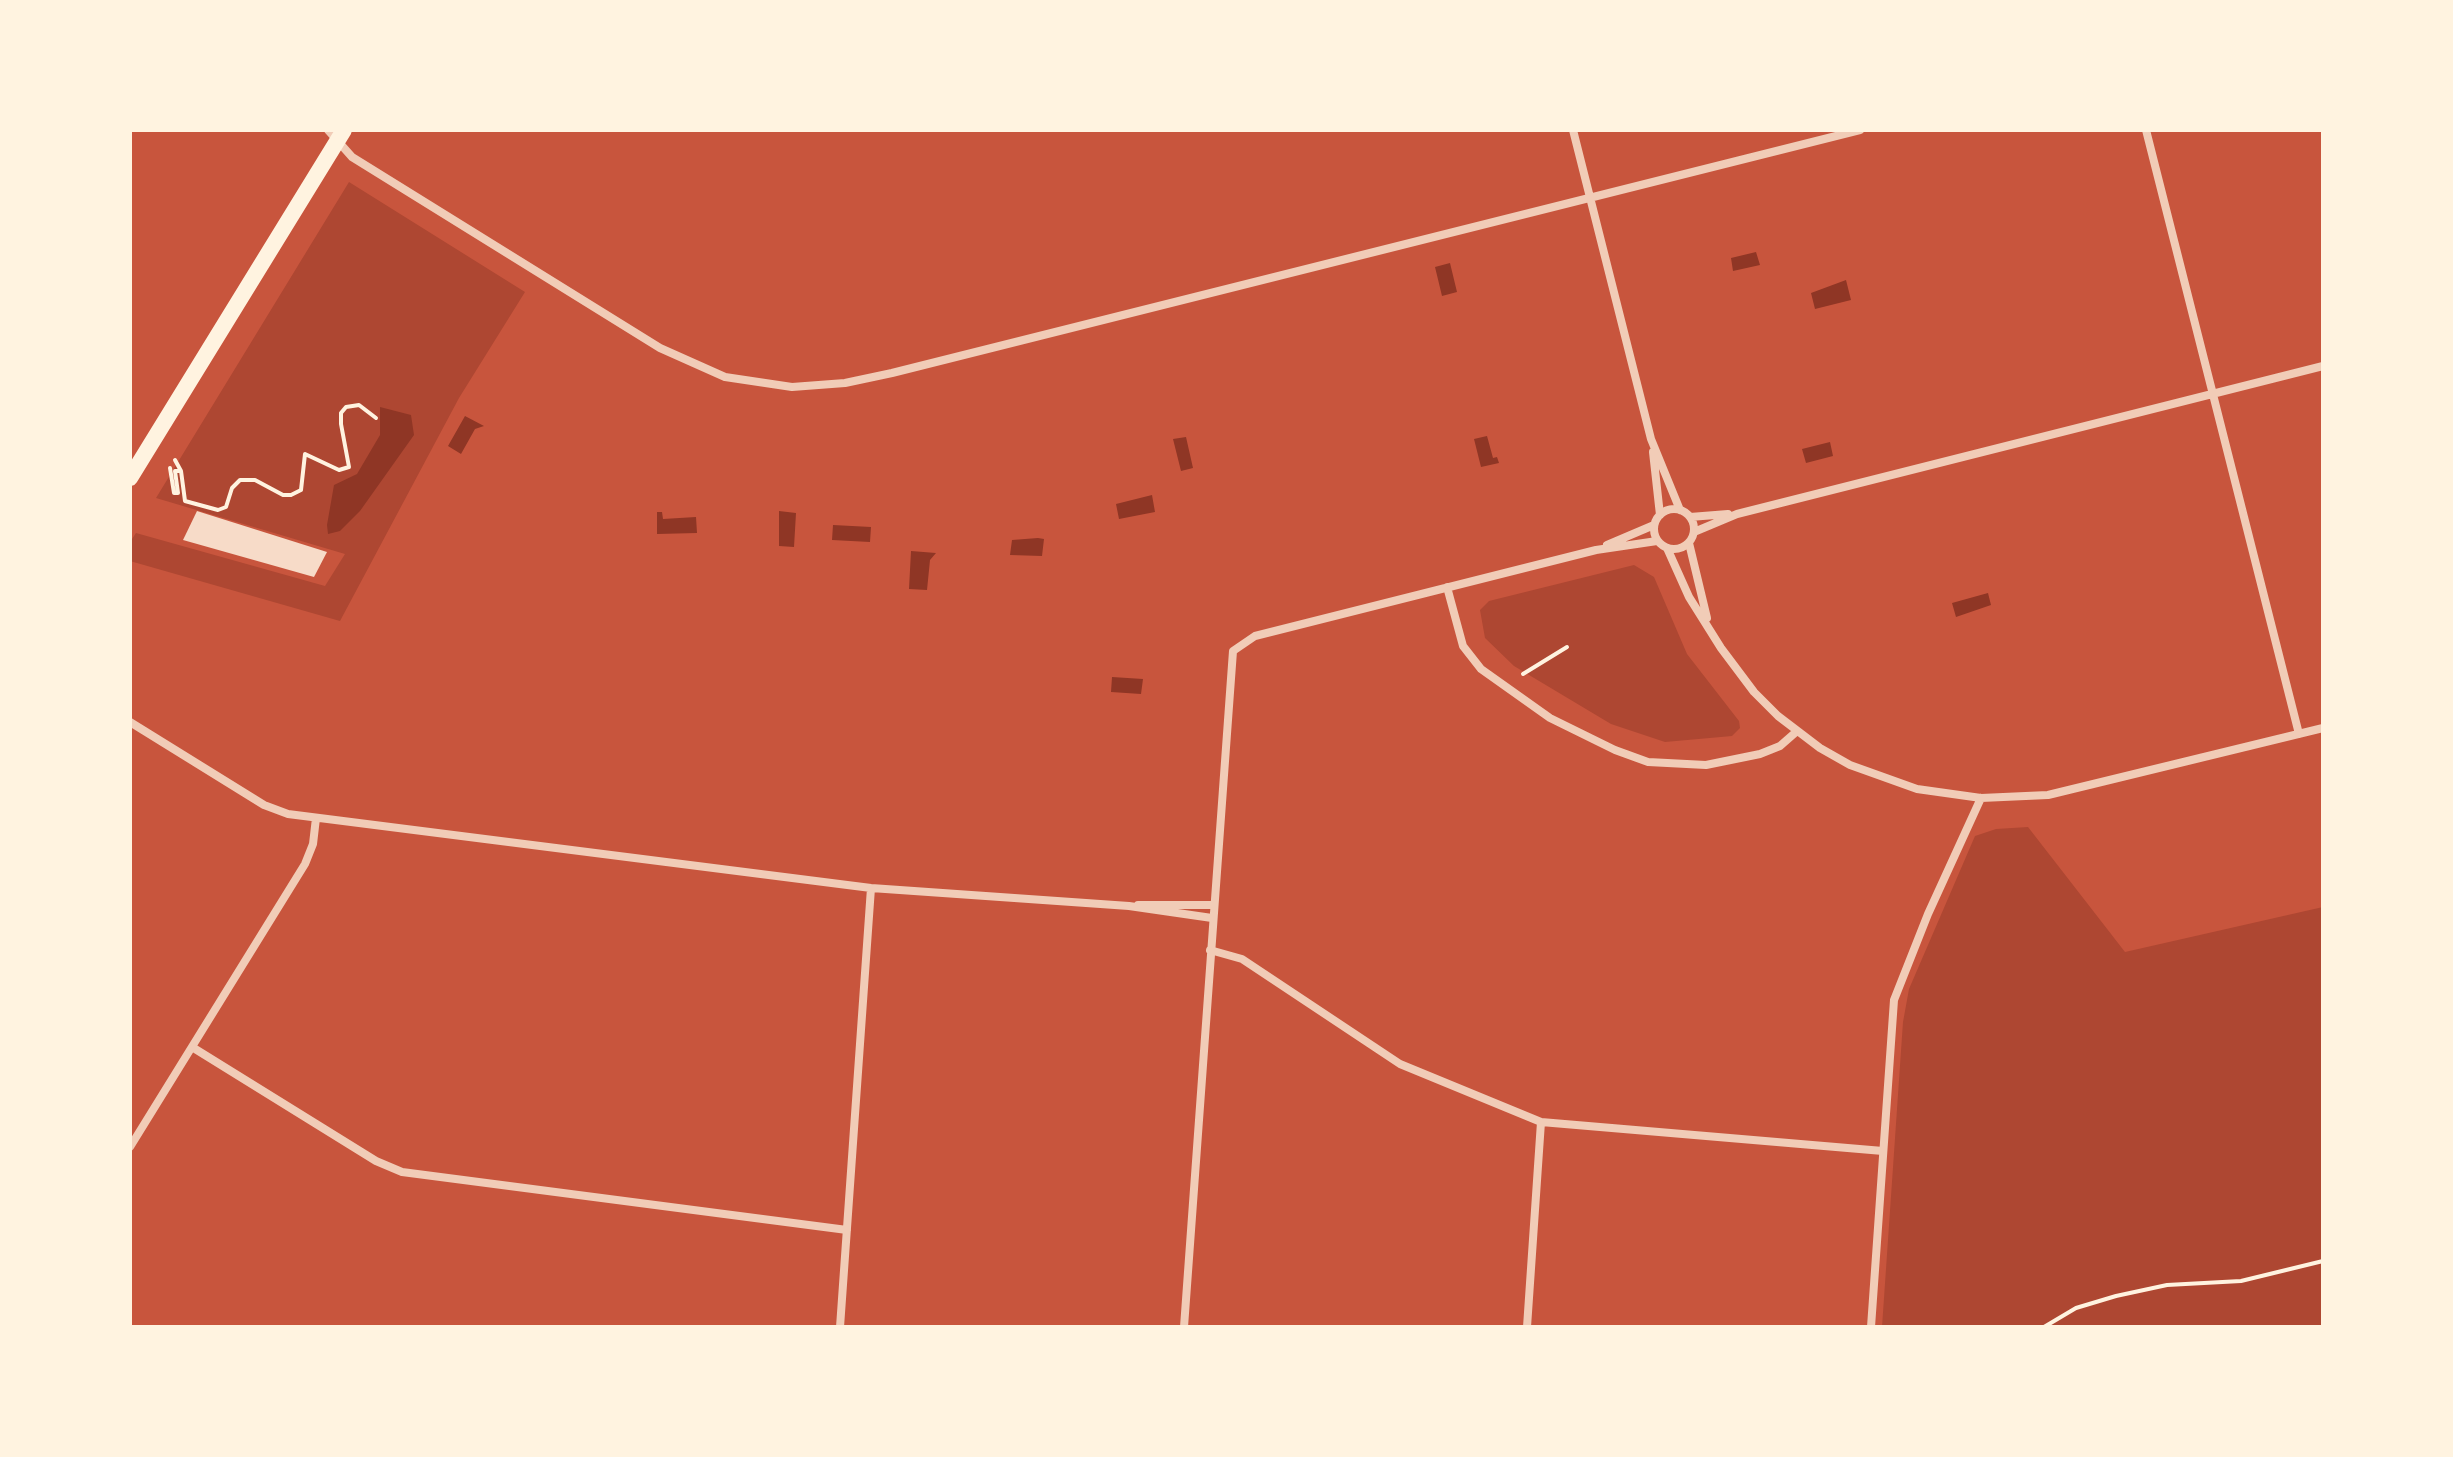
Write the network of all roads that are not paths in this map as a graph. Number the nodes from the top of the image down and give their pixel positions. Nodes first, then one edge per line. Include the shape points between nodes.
1 (1573, 130) edge
2 (1860, 130) edge
3 (2146, 130) edge
4 (337, 133) edge
5 (1590, 198) junction
6 (2323, 366) edge
7 (2214, 393) junction
8 (1651, 439) junction
9 (130, 478) edge
10 (1680, 510) junction
11 (1737, 514) junction
12 (1660, 515) junction
13 (1690, 517) junction
14 (1654, 525) junction
15 (1694, 532) junction
16 (1657, 541) junction
17 (1689, 543) junction
18 (1667, 548) junction
19 (1596, 550) junction
20 (1447, 587) junction
21 (1709, 626) junction
22 (130, 722) edge
23 (2323, 728) edge
24 (1796, 732) junction
25 (2299, 734) junction
26 (1981, 798) junction
27 (316, 818) junction
28 (871, 888) junction
29 (1213, 905) junction
30 (1129, 906) junction
31 (1212, 918) junction
32 (1210, 950) junction
33 (192, 1047) junction
34 (1541, 1122) junction
35 (130, 1147) edge
36 (1883, 1151) junction
37 (847, 1230) junction
38 (840, 1327) edge
39 (1184, 1327) edge
40 (1527, 1327) edge
41 (1871, 1327) edge

1 - 5 street
2 - 5 street
3 - 7 street
4 - 5 street via 360,162 660,348 725,377 792,387 892,373
4 - 9 main road
5 - 8 street
6 - 7 street
7 - 11 street
7 - 25 street
8 - 10 street
8 - 12 street
10 - 12 street
10 - 13 street
11 - 13 street
11 - 15 street
12 - 14 street
13 - 15 street
14 - 16 street
14 - 19 street
15 - 17 street
16 - 18 street
16 - 19 street
17 - 18 street
17 - 21 street
18 - 21 street
19 - 20 street
20 - 24 street via 1463,646 1481,669 1550,718 1615,750 1648,762 1706,765 1760,754
20 - 29 street via 1237,645 1229,669
21 - 24 street via 1754,692
22 - 27 street via 264,805
23 - 25 street
24 - 26 street via 1886,780
25 - 26 street via 2048,795
26 - 36 street via 1898,985 1890,1020
27 - 28 street
27 - 33 street via 305,864
28 - 30 street
28 - 37 street
29 - 30 street
29 - 31 street
30 - 31 street
31 - 32 street
32 - 34 street via 1242,959 1400,1064
32 - 39 street
33 - 35 street
33 - 37 street via 402,1172
34 - 36 street
34 - 40 street
36 - 41 street
37 - 38 street

